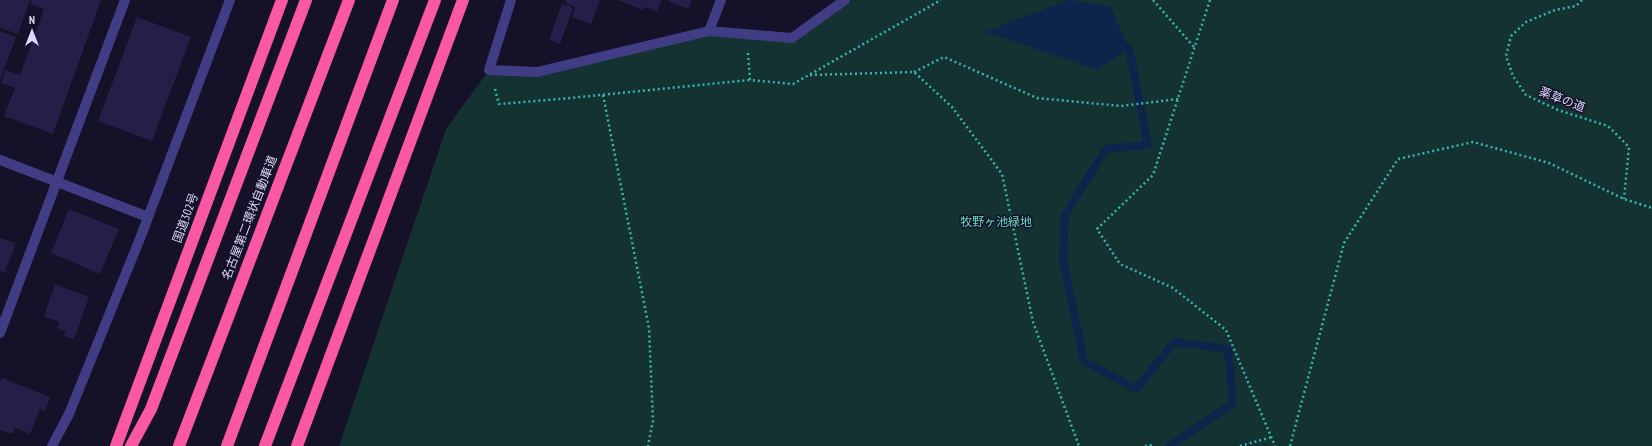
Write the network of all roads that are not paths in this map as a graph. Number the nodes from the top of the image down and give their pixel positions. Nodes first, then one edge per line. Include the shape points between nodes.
1 (125, 0) edge
2 (230, 0) edge
3 (282, 0) edge
4 (306, 0) edge
5 (349, 0) edge
6 (393, 0) edge
7 (435, 0) edge
8 (463, 0) edge
9 (511, 0) edge
10 (721, 0) edge
11 (845, 0) edge
12 (710, 31) junction
13 (0, 160) edge
14 (57, 182) junction
15 (148, 217) junction
16 (0, 333) edge
17 (52, 446) edge
18 (116, 446) edge
19 (131, 446) edge
20 (178, 446) edge
21 (227, 446) edge
22 (265, 446) edge
23 (297, 446) edge

1 - 14 street
2 - 15 street
3 - 18 highway, 国道302号
4 - 19 highway via 151,409
5 - 20 highway, 名古屋第二環状自動車道
6 - 21 highway
7 - 22 highway
8 - 23 highway
9 - 12 street via 489,70 537,72
10 - 12 street
11 - 12 street via 792,38
13 - 14 street
14 - 15 street
14 - 16 street
15 - 17 street via 70,414

